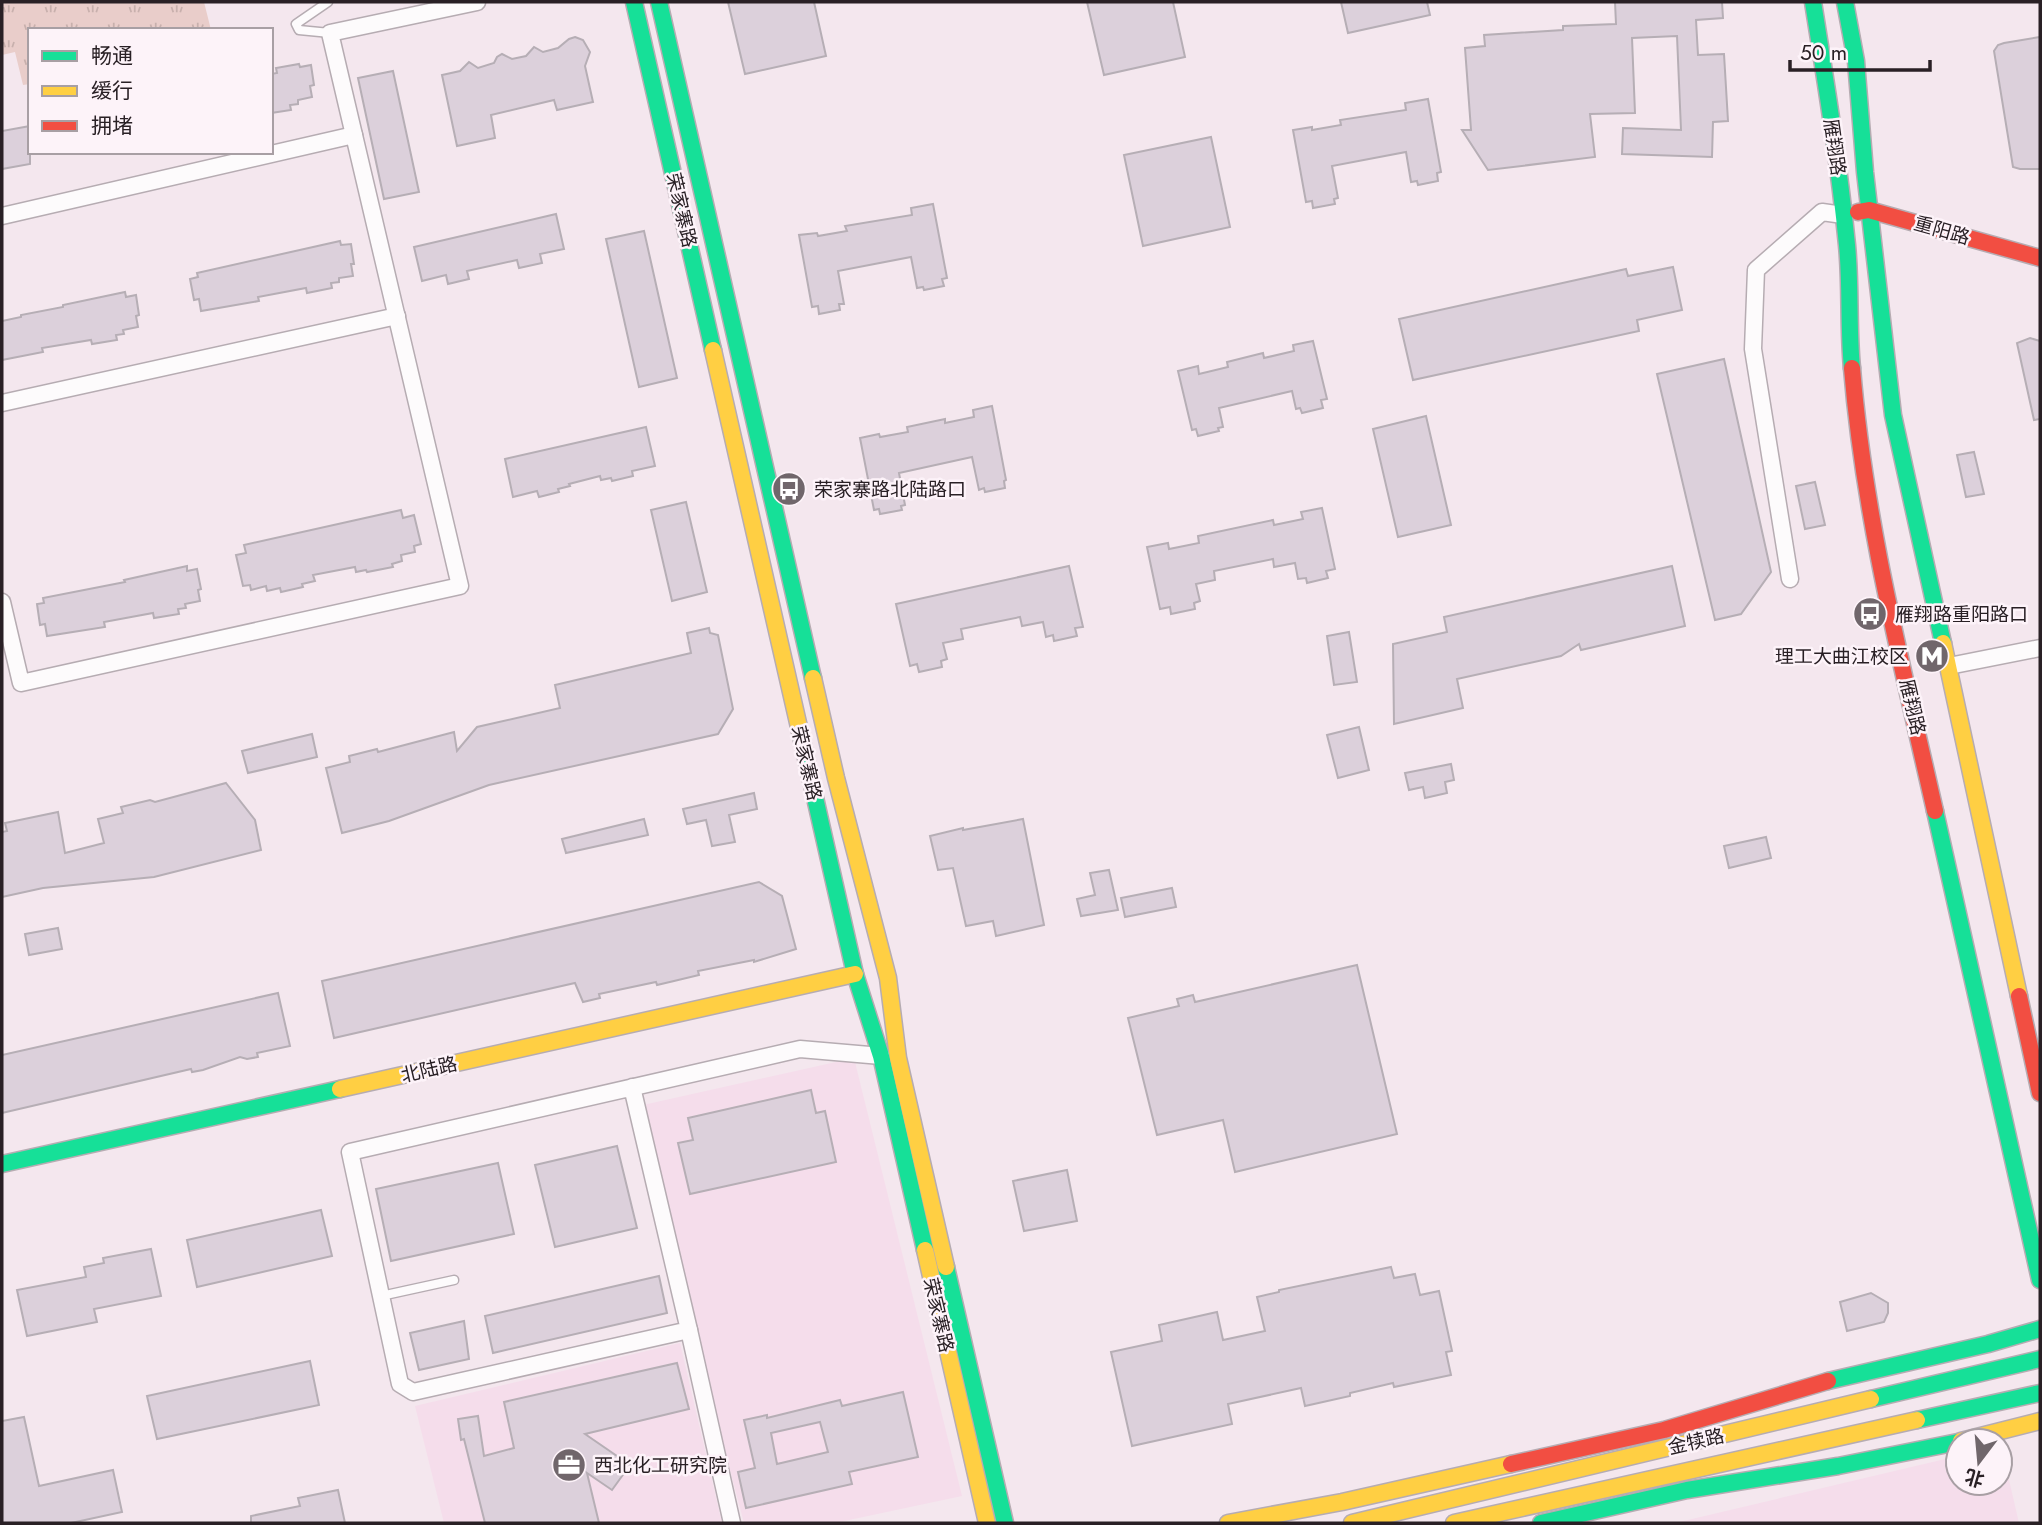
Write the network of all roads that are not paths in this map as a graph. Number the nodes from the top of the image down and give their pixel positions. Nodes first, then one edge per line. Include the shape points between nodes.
1 (328, 2) edge
2 (477, 2) edge
3 (634, 2) edge
4 (659, 2) edge
5 (1813, 2) edge
6 (1845, 2) edge
7 (330, 33) junction
8 (354, 135) junction
9 (271, 154) edge
10 (273, 154) edge
11 (1869, 209) junction
12 (1843, 215) junction
13 (2, 216) edge
14 (2040, 258) edge
15 (397, 316) junction
16 (2, 403) edge
17 (1790, 579) dead end
18 (2, 602) edge
19 (2040, 648) edge
20 (1949, 666) junction
21 (855, 974) junction
22 (881, 1056) junction
23 (632, 1087) junction
24 (2040, 1093) edge
25 (2, 1164) edge
26 (454, 1280) dead end
27 (2040, 1280) edge
28 (381, 1296) junction
29 (2040, 1329) edge
30 (689, 1330) junction
31 (2040, 1359) edge
32 (2040, 1393) edge
33 (2040, 1421) edge
34 (2014, 1427) edge
35 (1944, 1444) edge
36 (732, 1523) edge
37 (987, 1523) edge
38 (1005, 1523) edge
39 (1228, 1523) edge
40 (1352, 1523) edge
41 (1454, 1523) edge
42 (1541, 1523) edge

1 - 7 lane via 296,24 299,30
2 - 7 street
3 - 21 street, 荣家寨路
4 - 38 street, 荣家寨路 via 836,778 888,978 898,1058
5 - 12 street, 雁翔路
6 - 11 street, 雁翔路 via 1856,61
7 - 8 street
8 - 10 street
8 - 15 street
9 - 13 street
11 - 12 street, 重阳路
11 - 14 street, 重阳路
11 - 20 street, 雁翔路 via 1893,415
12 - 17 street via 1822,212 1756,270 1753,349
12 - 27 street, 雁翔路 via 1855,408 1870,510
15 - 16 street
15 - 18 street via 460,586 21,683
19 - 20 street
20 - 24 street, 雁翔路
21 - 22 street, 荣家寨路
21 - 25 street, 北陆路
22 - 23 street via 800,1049
22 - 37 street, 荣家寨路
23 - 28 street via 349,1152
23 - 30 street
26 - 28 lane
28 - 30 street via 400,1384 413,1392
29 - 39 street via 1840,1378 1664,1430
30 - 36 street
31 - 40 street, 金犊路
32 - 41 street, 金犊路
33 - 34 street
35 - 42 street via 1687,1490

